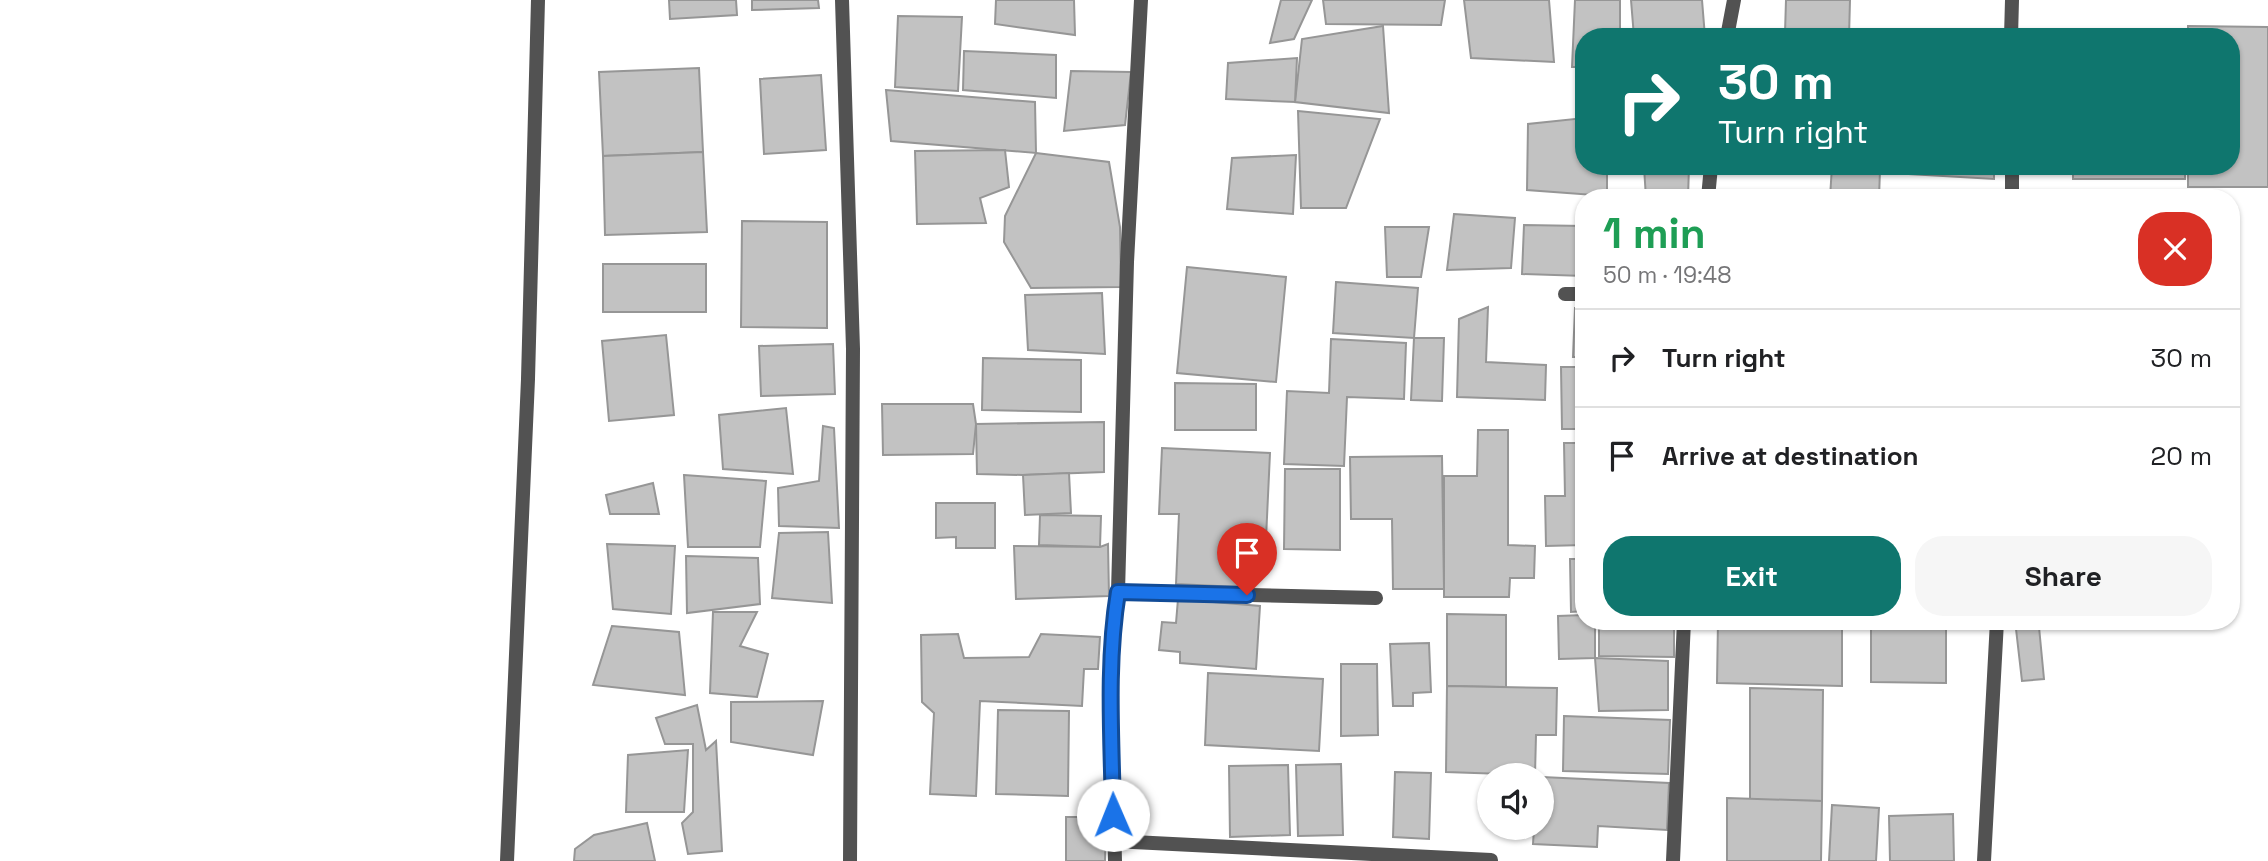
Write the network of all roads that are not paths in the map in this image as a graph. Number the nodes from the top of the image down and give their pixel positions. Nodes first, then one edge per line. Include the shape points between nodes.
1 (538, 0) edge
2 (842, 0) edge
3 (1140, 0) edge
4 (1734, 0) edge
5 (2012, 0) edge
6 (1729, 28) edge
7 (2011, 28) edge
8 (1565, 294) dead end
9 (1575, 294) edge
10 (1118, 592) junction
11 (1376, 598) dead end
12 (1684, 630) edge
13 (1997, 630) edge
14 (1113, 841) junction
15 (1491, 860) edge
16 (507, 861) edge
17 (850, 861) edge
18 (1115, 861) edge
19 (1673, 861) edge
20 (1984, 861) edge

1 - 16 street via 528,379
2 - 17 street via 853,349
3 - 10 street
4 - 6 street
5 - 7 street
8 - 9 street
10 - 11 street
10 - 14 street via 1111,663
12 - 19 street
13 - 20 street
14 - 15 street
14 - 18 street

